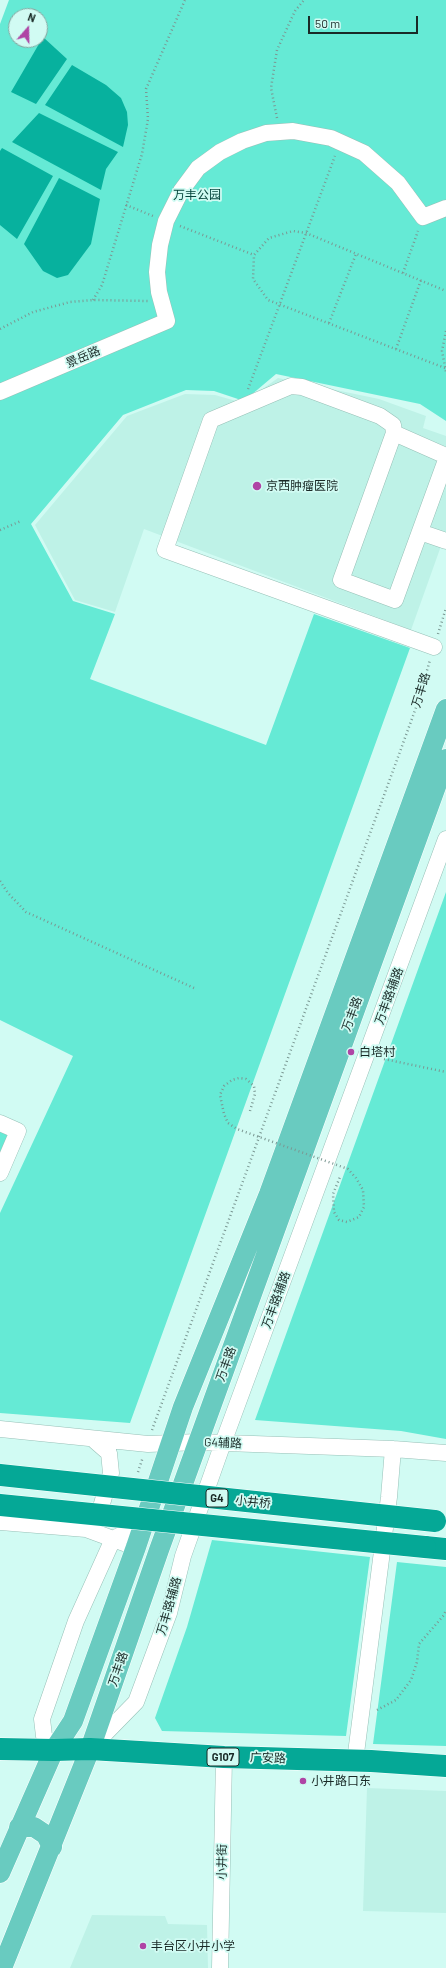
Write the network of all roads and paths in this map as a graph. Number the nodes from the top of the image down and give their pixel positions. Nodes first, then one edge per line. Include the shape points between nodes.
1 (185, 0) edge
2 (304, 0) edge
3 (279, 132) junction
4 (340, 142) junction
5 (126, 205) junction
6 (446, 208) edge
7 (423, 217) junction
8 (166, 221) junction
9 (306, 234) junction
10 (356, 254) junction
11 (254, 255) junction
12 (403, 273) junction
13 (420, 280) junction
14 (446, 291) edge
15 (93, 300) junction
16 (161, 301) junction
17 (280, 303) junction
18 (329, 322) junction
19 (0, 329) edge
20 (446, 331) edge
21 (396, 349) junction
22 (445, 368) junction
23 (446, 372) edge
24 (247, 390) dead end
25 (0, 392) edge
26 (394, 433) junction
27 (446, 456) edge
28 (446, 460) edge
29 (21, 521) dead end
30 (0, 530) edge
31 (420, 532) junction
32 (446, 541) edge
33 (446, 608) edge
34 (434, 647) junction
35 (446, 709) edge
36 (446, 759) edge
37 (446, 839) edge
38 (0, 881) edge
39 (194, 988) dead end
40 (384, 1059) dead end
41 (446, 1072) edge
42 (250, 1111) dead end
43 (0, 1123) edge
44 (0, 1173) edge
45 (340, 1177) dead end
46 (0, 1429) edge
47 (93, 1438) junction
48 (198, 1442) junction
49 (170, 1443) junction
50 (223, 1443) junction
51 (148, 1444) junction
52 (392, 1449) junction
53 (446, 1453) edge
54 (137, 1473) dead end
55 (0, 1475) edge
56 (0, 1505) edge
57 (0, 1522) edge
58 (440, 1522) edge
59 (143, 1524) junction
60 (86, 1529) junction
61 (113, 1539) junction
62 (136, 1547) junction
63 (436, 1548) edge
64 (446, 1610) edge
65 (374, 1712) dead end
66 (0, 1749) edge
67 (90, 1749) junction
68 (54, 1750) junction
69 (224, 1757) junction
70 (355, 1761) junction
71 (446, 1766) edge
72 (19, 1827) junction
73 (52, 1847) junction
74 (0, 1873) edge
75 (2, 1968) edge
76 (220, 1968) edge

1 - 5 path via 146,89 148,118 142,154
2 - 3 path via 295,11 277,50 271,88
3 - 4 street via 293,131
3 - 8 street via 242,141 220,152 198,168 181,191
4 - 7 street via 364,153 398,183
4 - 9 path
5 - 8 path
5 - 15 path via 102,286
6 - 7 street
7 - 12 path
8 - 11 path
8 - 16 street via 157,272
9 - 10 path
9 - 11 path via 293,231 269,238
9 - 17 path
10 - 12 path
10 - 18 path
11 - 17 path via 253,279 268,300
12 - 13 path
13 - 14 path
13 - 21 path
15 - 16 path
15 - 19 path via 70,302 33,312
16 - 25 street, 景岳路 via 167,321
17 - 18 path
17 - 24 path
18 - 21 path
20 - 22 path via 442,351
21 - 22 path
22 - 23 path
26 - 27 street
26 - 31 street via 341,580 395,600
26 - 34 street via 393,425 380,416 302,387 291,386 211,420 165,550
28 - 31 street
29 - 30 path
31 - 32 street
33 - 34 path, 万丰路
34 - 51 path, 万丰路 via 417,705
35 - 49 main road, 万丰路 via 270,1194
36 - 48 main road, 万丰路
37 - 50 street, 万丰路辅路
38 - 39 path via 26,912
40 - 41 path
42 - 45 path, bridge via 255,1094 254,1086 246,1079 239,1078 224,1086 220,1095 228,1123 237,1129 348,1169 363,1190 364,1207 359,1217 347,1222 339,1220 334,1212 333,1194
43 - 44 street via 18,1131
46 - 47 street, G4辅路
47 - 51 street, G4辅路
47 - 60 street via 109,1453 111,1473 101,1507
48 - 49 street, G4辅路
48 - 50 street, G4辅路
48 - 67 main road, 万丰路
49 - 51 street, G4辅路
49 - 59 main road, 万丰路
50 - 52 street, G4辅路
50 - 67 street, 万丰路辅路 via 183,1556 169,1613 136,1702
51 - 54 path, 万丰路
52 - 53 street, G4辅路
52 - 70 street via 389,1497
55 - 58 highway, 小井桥 / G4, bridge
56 - 63 highway, bridge
57 - 60 street
59 - 61 street
59 - 62 main road, 万丰路
60 - 61 street
61 - 62 street
61 - 68 street via 76,1621 42,1719 44,1736
62 - 68 main road, 万丰路 via 73,1721
64 - 65 path via 419,1644 411,1680 396,1700
66 - 68 highway, G107
67 - 68 highway, G107
67 - 69 highway, 广安路 / G107
67 - 73 main road, 万丰路
68 - 72 main road, 万丰路
69 - 70 highway, 广安路 / G107
69 - 76 street, 小井街
70 - 71 highway, 广安路 / G107
72 - 73 main road via 34,1827 46,1835
72 - 74 main road, 万丰路
73 - 75 main road, 万丰路

